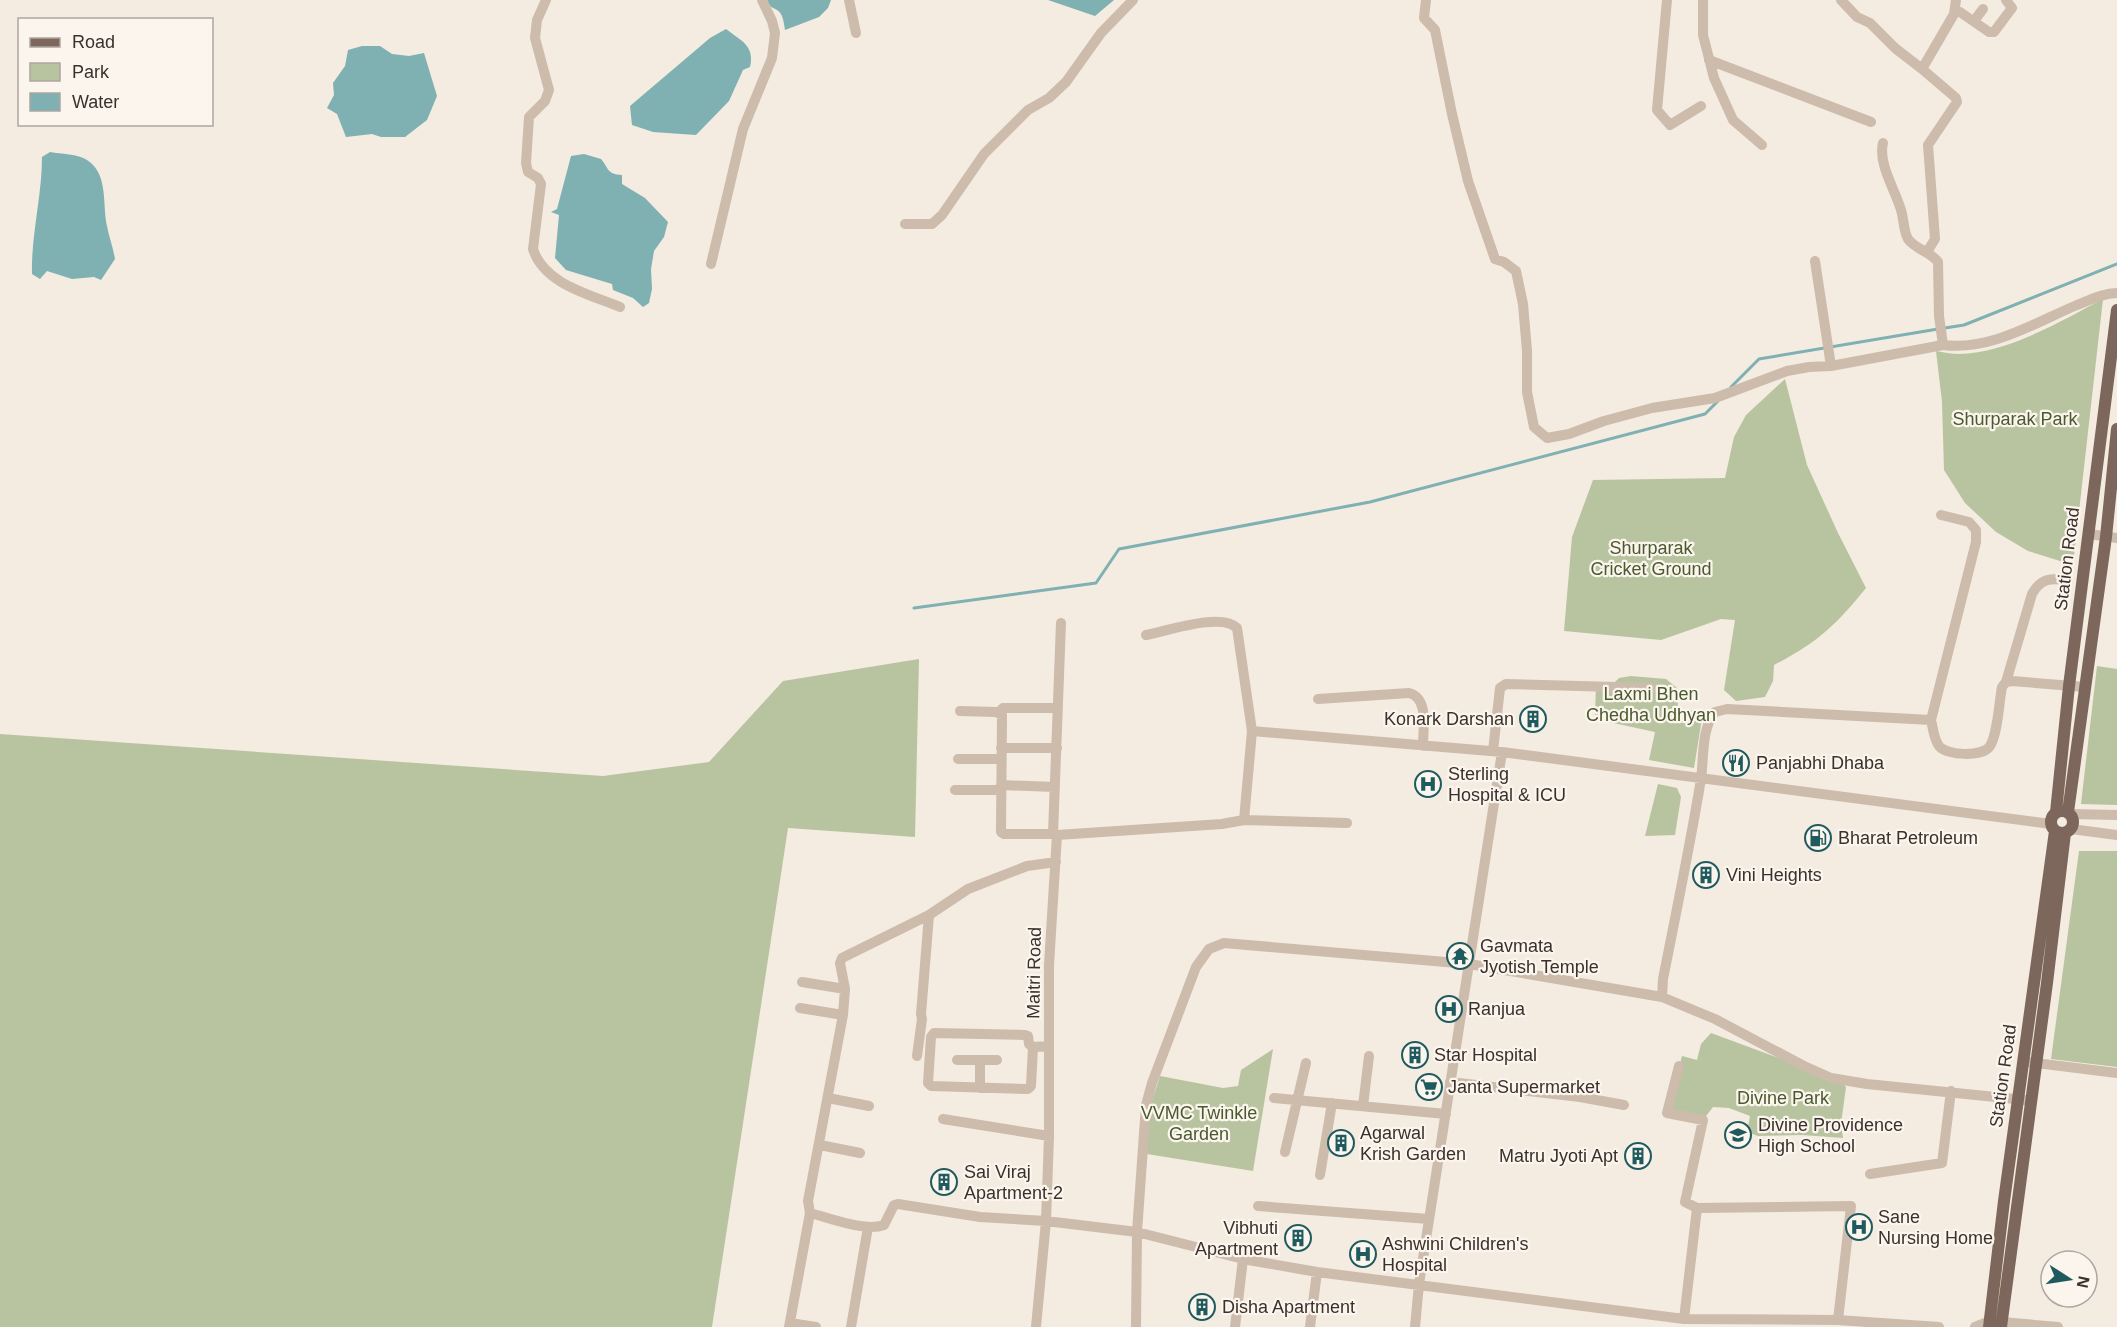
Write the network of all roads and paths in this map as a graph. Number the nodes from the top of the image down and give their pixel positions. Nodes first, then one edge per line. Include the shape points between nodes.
1 (546, 0) edge
2 (762, 0) edge
3 (849, 0) edge
4 (1133, 0) edge
5 (1426, 0) edge
6 (1666, 0) edge
7 (1703, 0) edge
8 (1841, 0) edge
9 (1956, 0) edge
10 (1962, 0) edge
11 (2006, 0) edge
12 (1983, 9) dead end
13 (1957, 13) junction
14 (1974, 21) junction
15 (856, 33) dead end
16 (1709, 60) junction
17 (1922, 69) junction
18 (1701, 106) dead end
19 (1871, 122) dead end
20 (1883, 143) dead end
21 (1762, 145) dead end
22 (905, 224) dead end
23 (1927, 252) junction
24 (1815, 261) dead end
25 (711, 264) dead end
26 (2117, 293) edge
27 (620, 307) dead end
28 (2117, 310) edge
29 (1943, 343) junction
30 (2115, 347) edge
31 (1831, 366) junction
32 (2117, 429) edge
33 (2098, 462) junction
34 (2113, 464) junction
35 (1941, 515) dead end
36 (2089, 534) junction
37 (2111, 537) edge
38 (2084, 571) junction
39 (2100, 573) junction
40 (2068, 580) dead end
41 (1061, 623) dead end
42 (1146, 635) dead end
43 (2006, 682) junction
44 (2069, 686) junction
45 (2085, 687) junction
46 (1653, 688) dead end
47 (1318, 699) dead end
48 (1057, 708) junction
49 (960, 711) dead end
50 (999, 712) junction
51 (1930, 720) junction
52 (1252, 731) junction
53 (1423, 746) junction
54 (1057, 748) junction
55 (1497, 752) junction
56 (1001, 754) junction
57 (958, 759) dead end
58 (1701, 778) junction
59 (1055, 787) junction
60 (1001, 788) junction
61 (955, 790) dead end
62 (2117, 815) edge
63 (1244, 820) junction
64 (2062, 822) junction
65 (1347, 823) dead end
66 (1055, 835) junction
67 (2117, 836) edge
68 (1056, 862) junction
69 (929, 915) junction
70 (1470, 964) junction
71 (802, 982) dead end
72 (845, 989) junction
73 (1662, 997) junction
74 (800, 1008) dead end
75 (843, 1015) junction
76 (1033, 1047) junction
77 (1049, 1047) junction
78 (917, 1056) dead end
79 (1369, 1056) dead end
80 (957, 1060) dead end
81 (980, 1060) junction
82 (997, 1060) dead end
83 (1306, 1063) dead end
84 (2030, 1063) junction
85 (1679, 1066) dead end
86 (2117, 1073) edge
87 (1450, 1082) junction
88 (980, 1088) junction
89 (1951, 1091) junction
90 (828, 1098) junction
91 (1274, 1098) dead end
92 (1297, 1100) junction
93 (2025, 1100) junction
94 (1332, 1104) junction
95 (1624, 1105) dead end
96 (869, 1106) dead end
97 (1363, 1106) junction
98 (1446, 1114) junction
99 (943, 1119) dead end
100 (1049, 1136) junction
101 (820, 1145) junction
102 (1286, 1152) dead end
103 (861, 1153) dead end
104 (1870, 1174) dead end
105 (1320, 1175) dead end
106 (1258, 1206) dead end
107 (1697, 1209) junction
108 (810, 1213) junction
109 (1429, 1219) junction
110 (1046, 1221) junction
111 (868, 1227) junction
112 (1137, 1232) junction
113 (1243, 1259) junction
114 (1317, 1272) junction
115 (1419, 1284) junction
116 (1684, 1319) junction
117 (1838, 1320) junction
118 (1710, 1323) edge
119 (1995, 1324) edge
120 (790, 1325) edge
121 (816, 1327) edge
122 (850, 1327) edge
123 (1036, 1327) edge
124 (1136, 1327) edge
125 (1235, 1327) edge
126 (1310, 1327) edge
127 (1416, 1327) edge
128 (1939, 1327) edge
129 (1976, 1327) edge
130 (2058, 1327) edge

1 - 27 street via 537,20 536,38 549,90 545,101 529,117 526,163 528,172 541,184 533,249 550,275
2 - 25 street via 775,33 772,58 743,129
3 - 15 street
4 - 22 street via 1101,33 1066,82 1028,110 984,154 942,215 932,224
5 - 31 street via 1424,18 1436,30 1458,142 1481,219 1496,259 1516,271 1523,304 1527,392 1534,427 1547,438 1569,434 1652,408 1718,397 1787,371
6 - 18 street via 1657,110 1670,125
7 - 16 street via 1703,35
8 - 17 street
9 - 13 street
10 - 13 street
11 - 14 street via 2012,8 1994,32
12 - 14 street
13 - 14 street
13 - 17 street
16 - 19 street
16 - 21 street via 1733,120
17 - 23 street via 1957,102 1928,145 1935,239
20 - 23 street via 1883,158 1907,238
23 - 29 street via 1938,262
24 - 31 street
26 - 29 street via 2091,299 1987,342 1961,347
28 - 30 main road, Station Road
29 - 31 street
30 - 33 main road, Station Road
32 - 34 main road, Station Road
33 - 34 main road
33 - 36 main road, Station Road
34 - 37 main road, Station Road
35 - 51 street via 1969,522 1976,530 1976,542
36 - 37 street
36 - 38 main road, Station Road
37 - 39 main road, Station Road
38 - 39 main road
38 - 44 main road, Station Road
39 - 45 main road, Station Road
40 - 43 street via 2051,578 2032,594
41 - 48 street, Maitri Road
42 - 52 street via 1215,621 1233,624 1237,628
43 - 44 street
43 - 51 street via 1993,739 1983,752 1944,751 1937,745
44 - 45 street
44 - 64 main road, Station Road
45 - 64 main road, Station Road
46 - 55 street via 1506,684 1500,688
47 - 53 street via 1414,694 1422,703
48 - 50 street via 1003,708
48 - 54 street, Maitri Road
49 - 50 street
50 - 56 street
51 - 58 street via 1727,709 1715,712 1709,722
52 - 53 street
52 - 63 street
53 - 55 street
54 - 56 street
54 - 59 street, Maitri Road
55 - 58 street
55 - 70 street
56 - 57 street
56 - 60 street
58 - 64 street
58 - 73 street
59 - 60 street
59 - 66 street, Maitri Road
60 - 61 street
60 - 66 street via 1000,826 1004,834
62 - 64 street
63 - 65 street
63 - 66 street
64 - 67 street
64 - 84 main road, Station Road
66 - 68 street, Maitri Road
68 - 69 street via 1027,866 968,889
68 - 77 street, Maitri Road via 1049,965
69 - 72 street via 842,958
69 - 78 street
70 - 73 street
70 - 87 street
70 - 112 street via 1224,943 1209,949 1196,967 1146,1105
71 - 72 street
72 - 75 street
73 - 89 street via 1715,1018 1831,1078
74 - 75 street
75 - 90 street
76 - 77 street
76 - 88 street via 1028,1089
76 - 88 street via 1024,1035 934,1033 928,1083
77 - 100 street, Maitri Road
79 - 97 street
80 - 81 street
81 - 82 street
81 - 88 street
83 - 92 street
84 - 86 street
84 - 93 main road, Station Road
85 - 107 street via 1667,1113 1703,1120 1685,1202
87 - 95 street
87 - 98 street
89 - 93 street
89 - 104 street via 1942,1163
90 - 96 street
90 - 101 street
91 - 92 street
92 - 94 street
92 - 102 street
93 - 119 main road, Station Road
94 - 97 street
94 - 105 street
97 - 98 street
98 - 109 street
99 - 100 street
100 - 110 street, Maitri Road
101 - 103 street
101 - 108 street via 808,1201
106 - 109 street
107 - 116 street
107 - 117 street via 1851,1206
108 - 111 street
108 - 120 street
109 - 115 street
110 - 111 street via 980,1217 898,1204 885,1225
110 - 112 street
110 - 123 street, Maitri Road
111 - 122 street
112 - 113 street
112 - 124 street
113 - 114 street
113 - 125 street
114 - 115 street
114 - 126 street
115 - 116 street
115 - 127 street
116 - 118 street
117 - 118 street
117 - 128 street
119 - 129 street
119 - 130 street
120 - 121 street

